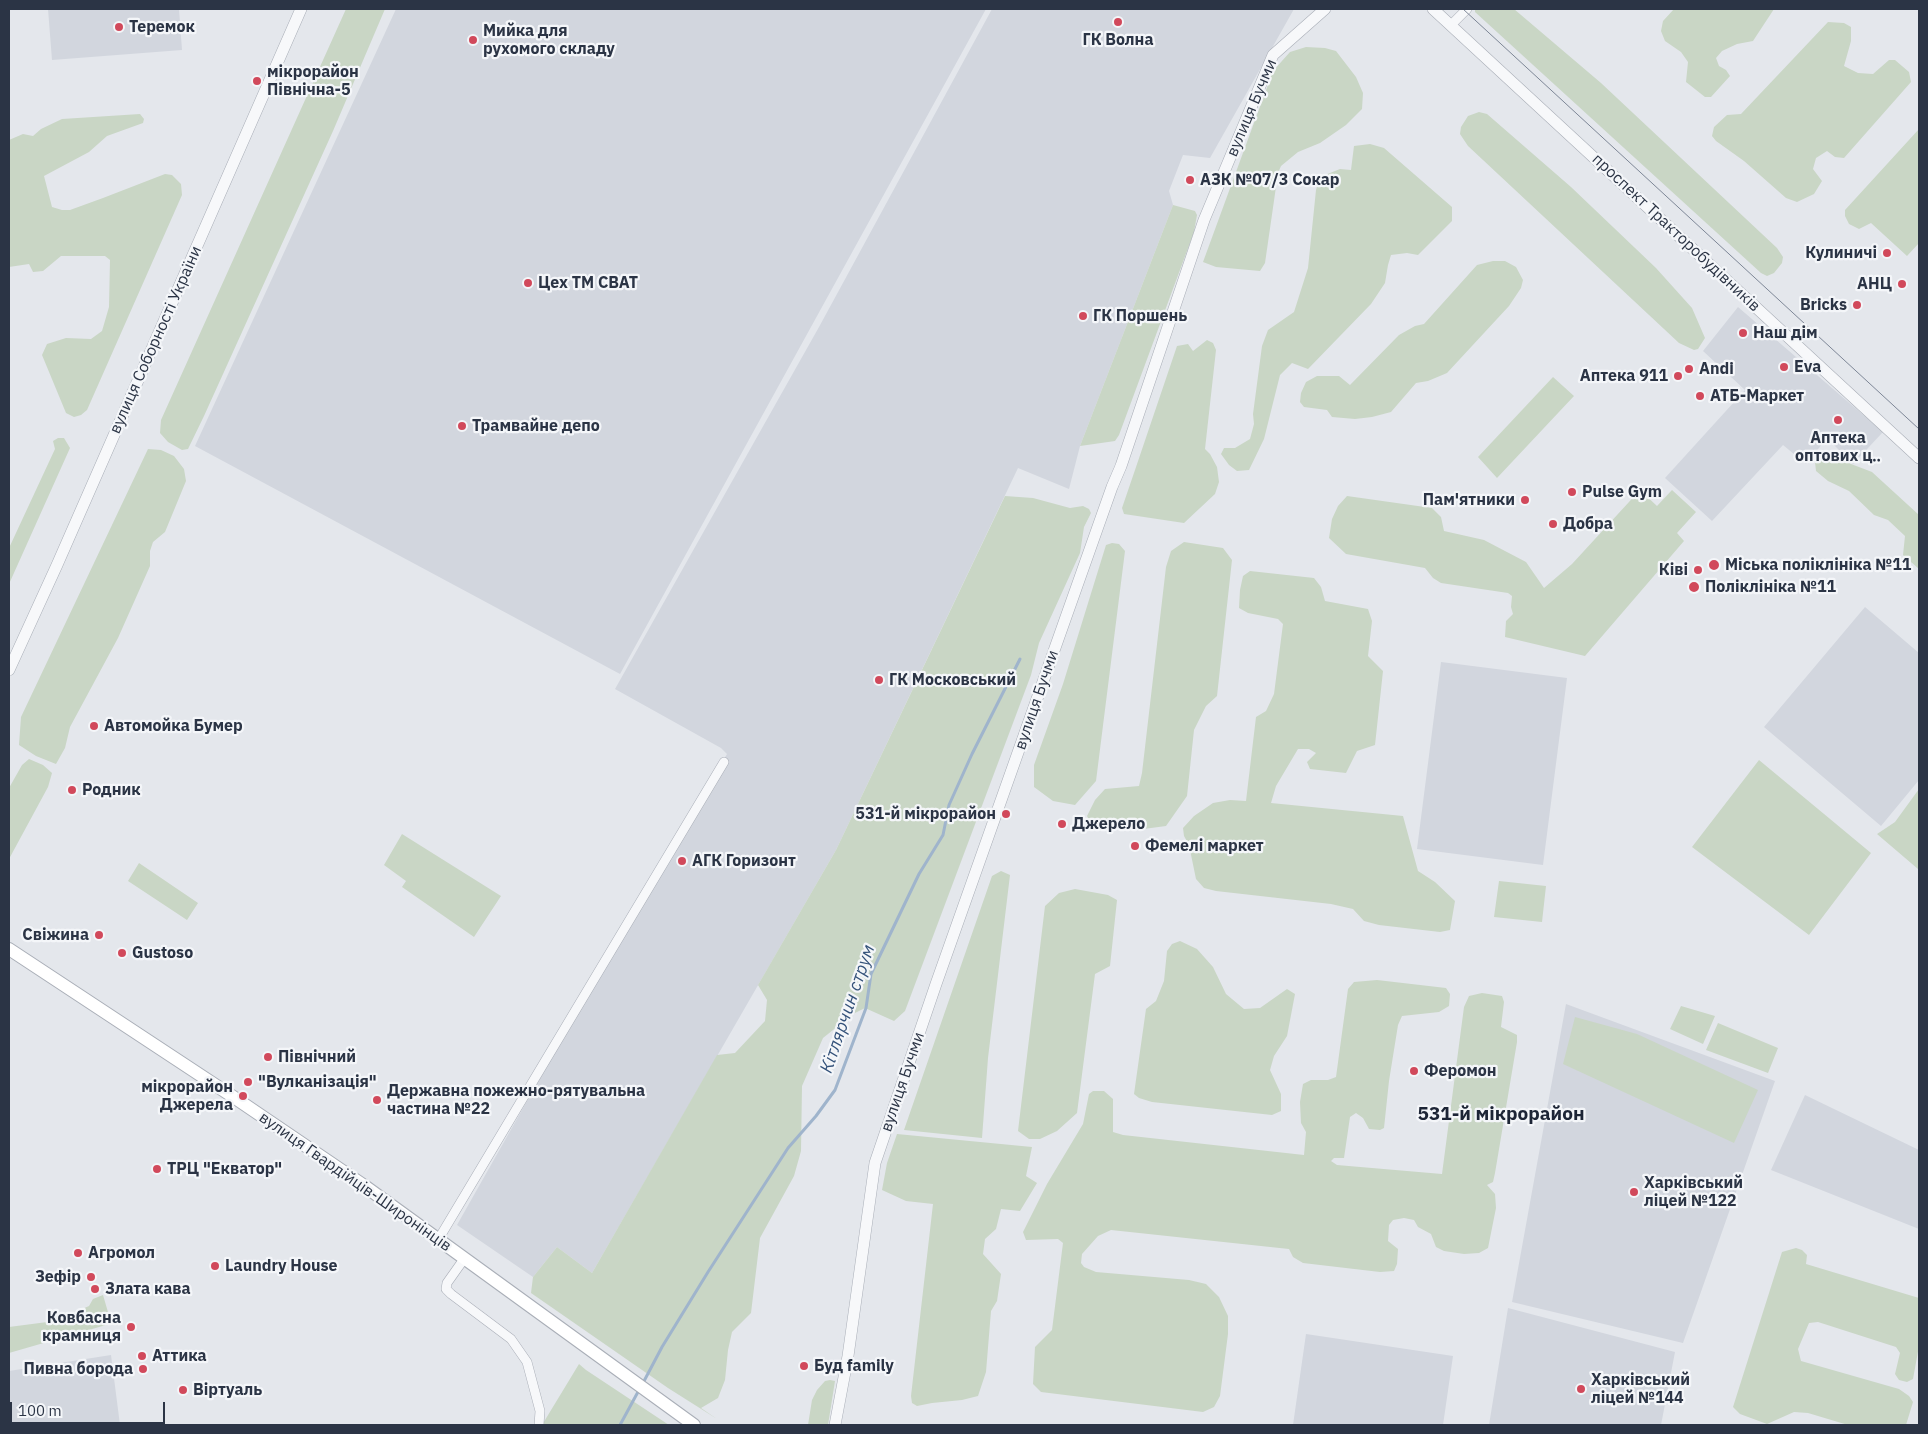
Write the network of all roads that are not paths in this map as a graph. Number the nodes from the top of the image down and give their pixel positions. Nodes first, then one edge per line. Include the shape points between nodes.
1 (301, 9) edge
2 (1325, 9) edge
3 (1432, 9) edge
4 (1467, 9) edge
5 (1451, 25) junction
6 (1919, 458) edge
7 (9, 670) edge
8 (724, 762) dead end
9 (9, 949) edge
10 (438, 1240) junction
11 (464, 1259) junction
12 (539, 1425) edge
13 (694, 1425) edge
14 (835, 1425) edge

1 - 7 street, вулиця Соборності України
2 - 14 street, вулиця Бучми via 1274,55 1204,220 1121,466 936,984 875,1163
3 - 5 street, проспект Тракторобудівників
4 - 5 street
5 - 6 street, проспект Тракторобудівників
8 - 10 street
9 - 10 main road, вулиця Гвардійців-Широнінців via 238,1100
10 - 11 main road, вулиця Гвардійців-Широнінців
11 - 12 street via 446,1288 511,1339 527,1362 540,1411
11 - 13 main road, вулиця Гвардійців-Широнінців

